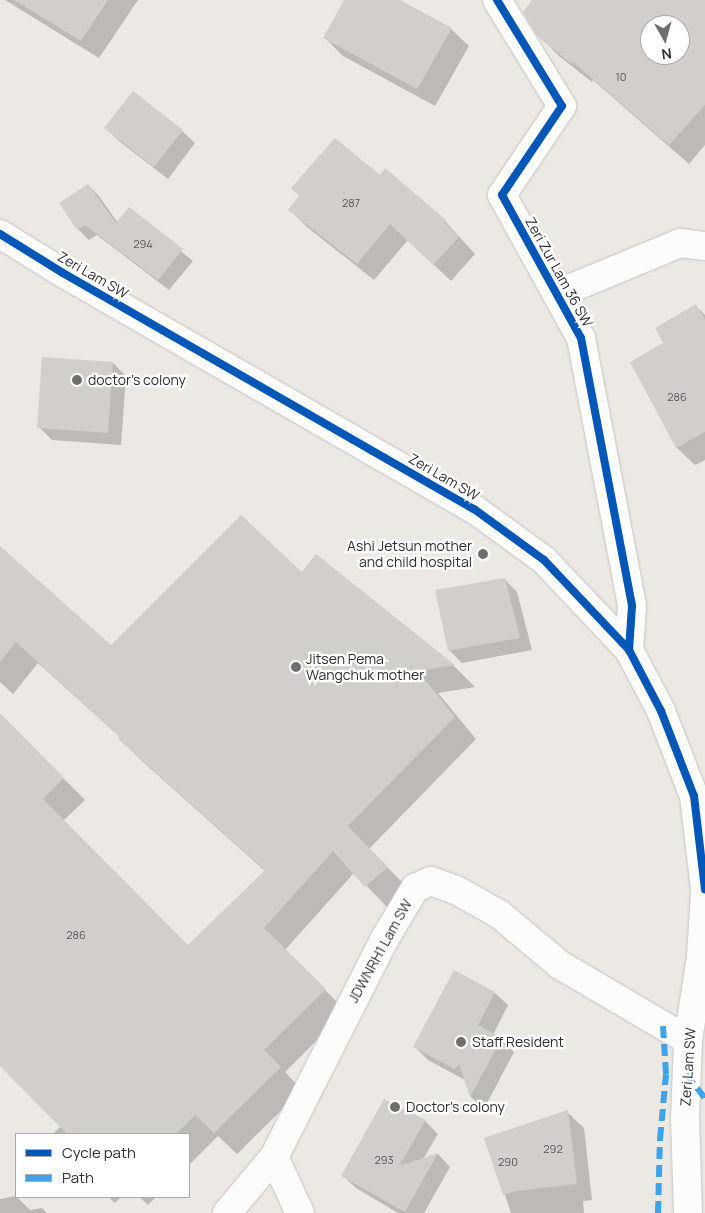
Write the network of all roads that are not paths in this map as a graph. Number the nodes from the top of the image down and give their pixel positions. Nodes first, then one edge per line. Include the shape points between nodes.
1 (497, 0) edge
2 (0, 234) edge
3 (705, 246) edge
4 (557, 294) junction
5 (629, 650) junction
6 (705, 889) edge
7 (705, 893) edge
8 (688, 1040) junction
9 (274, 1157) junction
10 (227, 1213) edge
11 (300, 1213) edge
12 (688, 1213) edge

1 - 4 street, Zeri Zur Lam 36 SW via 562,106 502,195
2 - 5 street, Zeri Lam SW via 474,509 544,560
3 - 4 street via 680,243
4 - 5 street, Zeri Zur Lam 36 SW via 581,338 632,606
5 - 6 street, Zeri Lam SW via 661,711 694,796
7 - 8 street, Zeri Lam SW via 701,957
8 - 9 street, JDWNRH1 Lam SW via 560,964 499,914 456,890 431,881 415,888 384,940
8 - 12 street, Zeri Lam SW via 685,1119
9 - 10 street, JDWNRH1 Lam SW
9 - 11 street

